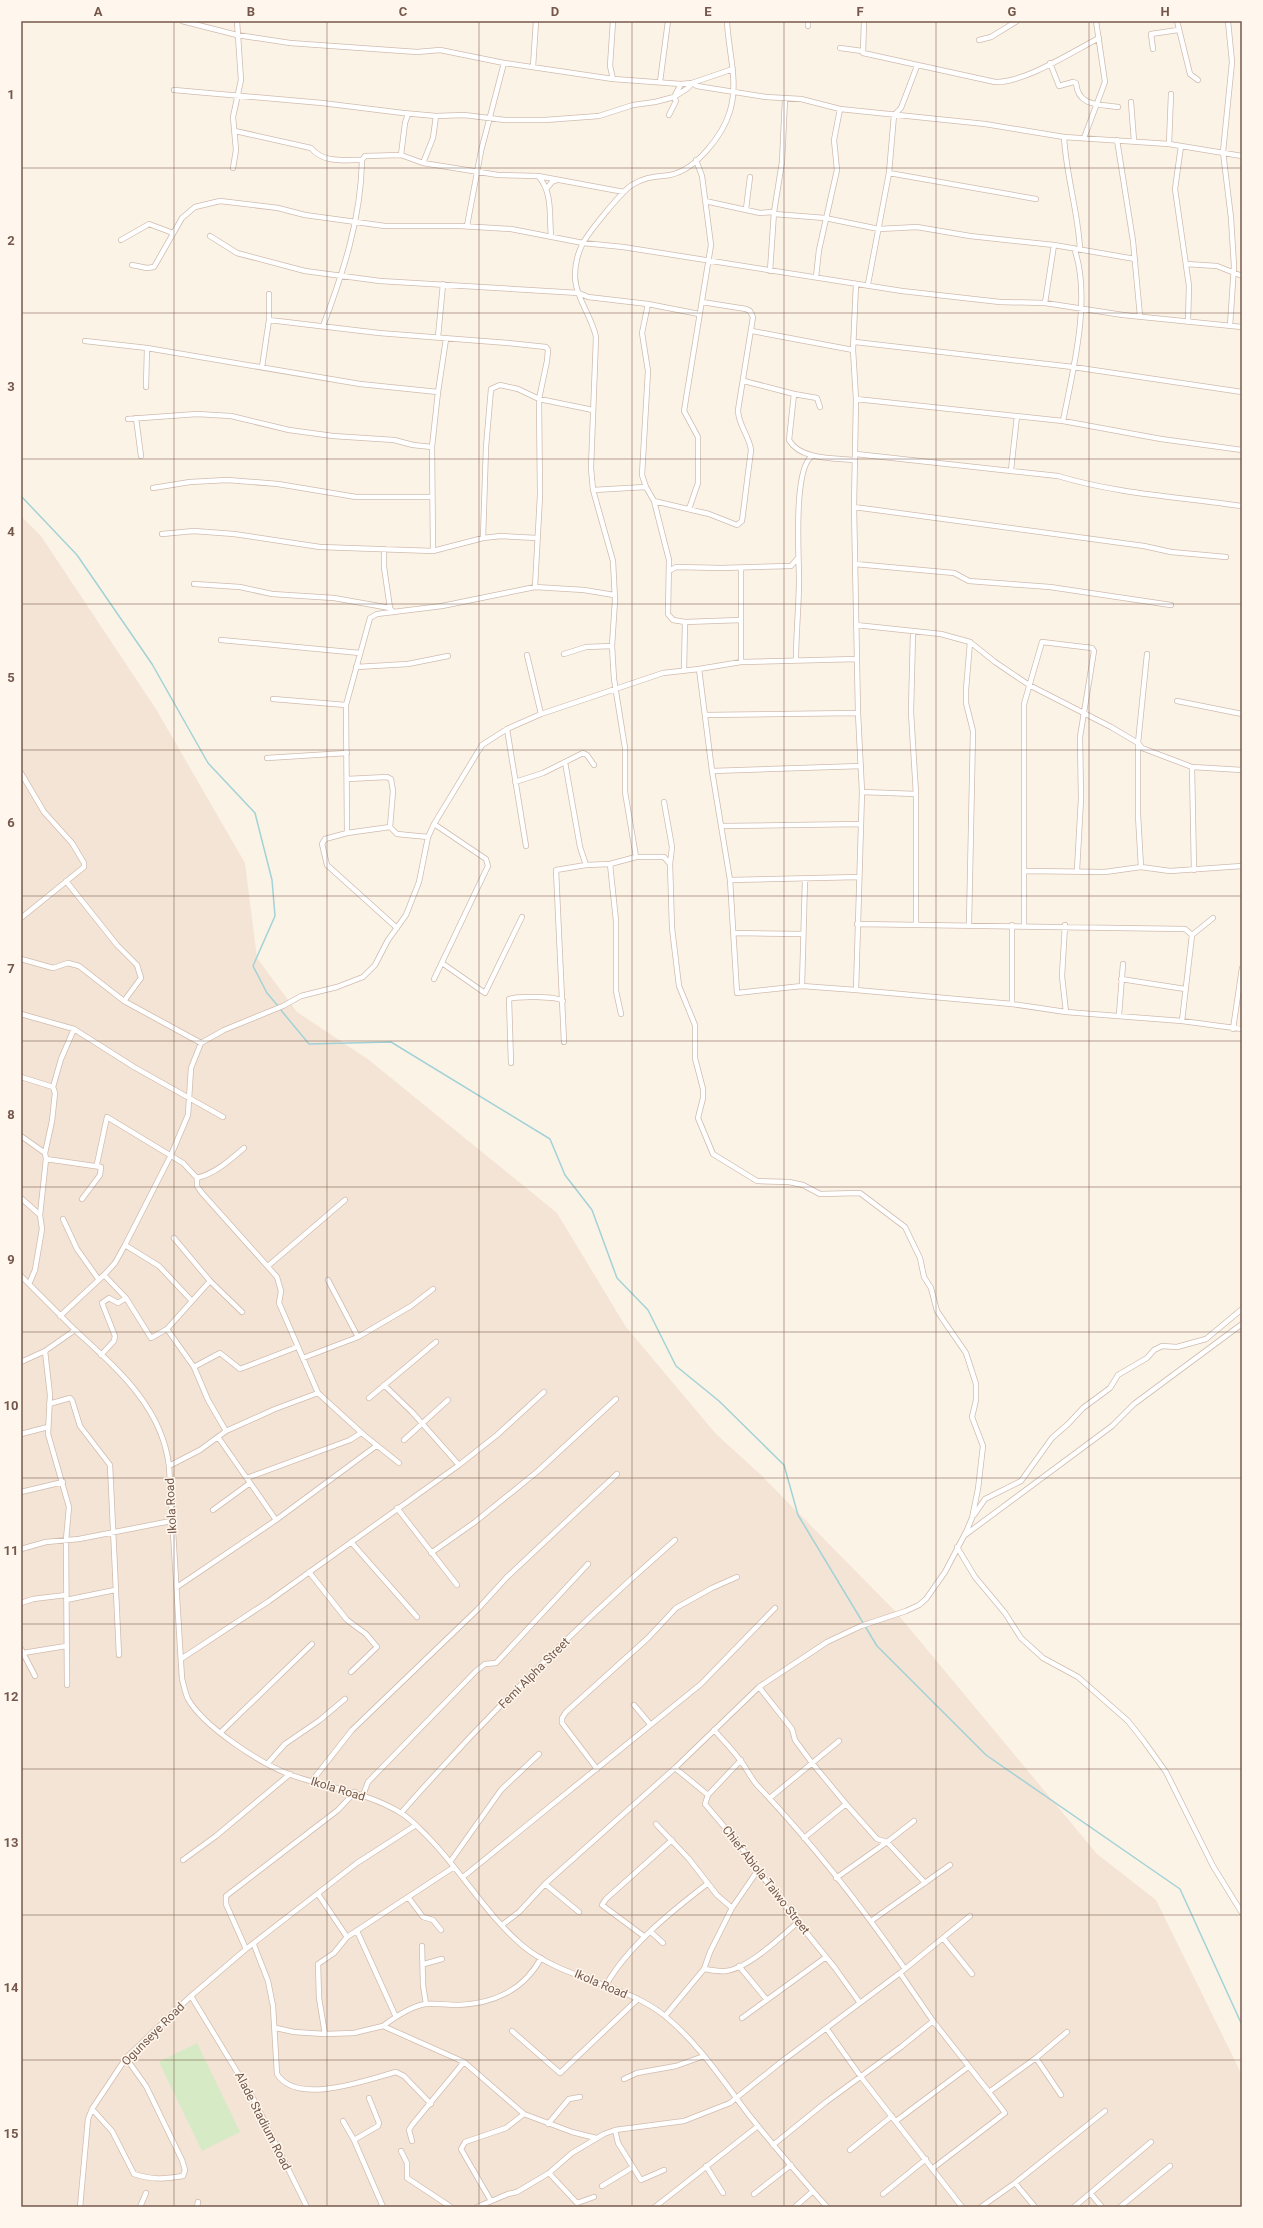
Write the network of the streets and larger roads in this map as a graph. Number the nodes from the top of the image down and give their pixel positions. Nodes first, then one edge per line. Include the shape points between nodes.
1 (182, 21) edge
2 (237, 21) edge
3 (536, 21) edge
4 (613, 21) edge
5 (668, 21) edge
6 (727, 21) edge
7 (864, 21) edge
8 (1017, 21) edge
9 (1096, 21) edge
10 (1177, 21) edge
11 (1228, 21) edge
12 (1178, 30) junction
13 (237, 35) junction
14 (1098, 38) junction
15 (979, 40) dead end
16 (840, 48) dead end
17 (1153, 49) dead end
18 (862, 51) junction
19 (504, 63) junction
20 (1050, 63) junction
21 (533, 66) junction
22 (917, 66) junction
23 (733, 69) junction
24 (613, 79) junction
25 (1198, 80) dead end
26 (660, 82) junction
27 (692, 83) junction
28 (681, 84) junction
29 (174, 90) dead end
30 (733, 91) junction
31 (1172, 94) dead end
32 (239, 95) junction
33 (674, 97) junction
34 (785, 99) junction
35 (1131, 102) dead end
36 (1097, 104) junction
37 (1118, 106) dead end
38 (840, 109) junction
39 (408, 114) junction
40 (669, 115) dead end
41 (894, 115) junction
42 (436, 116) junction
43 (490, 117) junction
44 (234, 132) junction
45 (1064, 137) junction
46 (1084, 138) junction
47 (1117, 140) junction
48 (1134, 141) junction
49 (1169, 144) junction
50 (1181, 146) junction
51 (1223, 152) junction
52 (401, 155) junction
53 (1242, 156) edge
54 (362, 160) junction
55 (696, 160) junction
56 (423, 163) junction
57 (233, 168) dead end
58 (476, 171) junction
59 (889, 173) junction
60 (538, 176) junction
61 (750, 178) dead end
62 (559, 180) junction
63 (546, 188) junction
64 (624, 192) junction
65 (1036, 199) dead end
66 (705, 200) junction
67 (746, 209) junction
68 (760, 213) junction
69 (774, 213) junction
70 (826, 218) junction
71 (356, 221) junction
72 (774, 221) junction
73 (467, 226) junction
74 (879, 229) junction
75 (173, 233) junction
76 (210, 236) dead end
77 (551, 236) junction
78 (121, 240) dead end
79 (582, 243) junction
80 (1054, 245) junction
81 (1074, 248) junction
82 (1080, 249) junction
83 (1135, 259) junction
84 (708, 261) junction
85 (1186, 264) junction
86 (132, 265) dead end
87 (770, 271) junction
88 (1234, 274) junction
89 (343, 275) junction
90 (1242, 276) edge
91 (816, 277) junction
92 (443, 284) junction
93 (856, 284) junction
94 (868, 284) junction
95 (579, 293) junction
96 (269, 294) dead end
97 (702, 302) junction
98 (1045, 303) junction
99 (648, 304) junction
100 (1080, 309) junction
101 (699, 314) junction
102 (1140, 316) junction
103 (269, 320) junction
104 (1188, 322) junction
105 (323, 326) junction
106 (1230, 326) junction
107 (1242, 327) edge
108 (752, 331) junction
109 (438, 337) junction
110 (446, 339) junction
111 (85, 341) dead end
112 (854, 342) junction
113 (147, 348) junction
114 (853, 350) junction
115 (262, 367) junction
116 (1074, 367) junction
117 (744, 381) junction
118 (146, 387) dead end
119 (438, 392) junction
120 (1242, 392) edge
121 (794, 394) junction
122 (539, 399) junction
123 (856, 399) junction
124 (820, 407) dead end
125 (593, 410) junction
126 (1017, 416) junction
127 (136, 418) junction
128 (128, 419) dead end
129 (1063, 421) junction
130 (432, 447) junction
131 (1242, 450) edge
132 (856, 454) junction
133 (141, 456) dead end
134 (812, 456) junction
135 (855, 460) junction
136 (1011, 470) junction
137 (646, 487) junction
138 (153, 488) dead end
139 (593, 490) junction
140 (431, 497) junction
141 (654, 500) junction
142 (1242, 506) edge
143 (854, 507) junction
144 (689, 509) junction
145 (162, 534) dead end
146 (482, 538) junction
147 (537, 538) junction
148 (384, 549) junction
149 (433, 551) junction
150 (1226, 557) dead end
151 (798, 558) junction
152 (669, 560) junction
153 (856, 564) junction
154 (791, 566) junction
155 (676, 567) junction
156 (741, 568) junction
157 (798, 570) junction
158 (669, 572) junction
159 (194, 584) dead end
160 (535, 587) junction
161 (614, 595) junction
162 (1171, 605) dead end
163 (392, 610) junction
164 (742, 620) junction
165 (685, 622) junction
166 (856, 625) junction
167 (913, 632) junction
168 (220, 640) dead end
169 (970, 642) junction
170 (612, 646) junction
171 (360, 653) junction
172 (564, 654) dead end
173 (1147, 654) dead end
174 (527, 655) dead end
175 (448, 656) dead end
176 (796, 659) junction
177 (857, 659) junction
178 (741, 662) junction
179 (356, 667) junction
180 (699, 670) junction
181 (684, 671) junction
182 (614, 679) junction
183 (1029, 685) junction
184 (616, 688) junction
185 (610, 690) junction
186 (273, 699) dead end
187 (1177, 701) dead end
188 (346, 705) junction
189 (1083, 712) junction
190 (858, 713) junction
191 (542, 714) junction
192 (1242, 714) edge
193 (705, 715) junction
194 (507, 729) junction
195 (1138, 743) junction
196 (347, 753) junction
197 (267, 758) dead end
198 (565, 762) junction
199 (594, 765) dead end
200 (861, 766) junction
201 (1192, 767) junction
202 (1242, 770) edge
203 (712, 771) junction
204 (21, 773) edge
205 (347, 779) junction
206 (515, 782) junction
207 (862, 792) junction
208 (916, 794) junction
209 (664, 802) dead end
210 (434, 824) junction
211 (861, 824) junction
212 (721, 826) junction
213 (390, 827) junction
214 (347, 833) junction
215 (428, 837) junction
216 (526, 846) dead end
217 (636, 857) junction
218 (610, 864) junction
219 (670, 864) junction
220 (586, 865) junction
221 (1242, 866) edge
222 (1142, 867) junction
223 (1077, 870) junction
224 (1194, 870) junction
225 (1025, 871) junction
226 (858, 877) junction
227 (805, 879) junction
228 (730, 880) junction
229 (66, 881) junction
230 (522, 917) dead end
231 (21, 918) edge
232 (1213, 918) dead end
233 (916, 923) junction
234 (857, 924) junction
235 (969, 924) junction
236 (1012, 925) junction
237 (1024, 925) junction
238 (1065, 925) junction
239 (397, 928) junction
240 (735, 933) junction
241 (803, 934) junction
242 (1192, 935) junction
243 (21, 959) edge
244 (442, 963) junction
245 (1123, 964) dead end
246 (1242, 968) edge
247 (1121, 979) junction
248 (434, 980) dead end
249 (802, 986) junction
250 (1185, 989) junction
251 (856, 990) junction
252 (124, 1001) junction
253 (563, 1001) junction
254 (1010, 1004) junction
255 (1066, 1012) junction
256 (21, 1014) edge
257 (621, 1014) dead end
258 (1119, 1015) junction
259 (1182, 1021) junction
260 (74, 1029) junction
261 (1233, 1029) junction
262 (1242, 1029) edge
263 (564, 1042) dead end
264 (201, 1043) junction
265 (511, 1063) dead end
266 (21, 1077) edge
267 (53, 1087) junction
268 (189, 1099) junction
269 (223, 1117) dead end
270 (21, 1136) edge
271 (244, 1148) dead end
272 (45, 1153) junction
273 (171, 1155) junction
274 (46, 1159) junction
275 (97, 1164) junction
276 (197, 1178) junction
277 (21, 1198) edge
278 (82, 1199) dead end
279 (345, 1200) dead end
280 (40, 1215) junction
281 (63, 1219) dead end
282 (174, 1238) dead end
283 (125, 1246) junction
284 (268, 1266) junction
285 (104, 1275) junction
286 (21, 1276) edge
287 (99, 1280) junction
288 (328, 1280) dead end
289 (210, 1281) junction
290 (29, 1284) junction
291 (433, 1289) dead end
292 (126, 1298) junction
293 (191, 1300) junction
294 (1242, 1309) edge
295 (242, 1312) dead end
296 (60, 1316) junction
297 (1242, 1324) edge
298 (167, 1329) junction
299 (75, 1330) junction
300 (358, 1337) junction
301 (436, 1342) dead end
302 (297, 1347) junction
303 (45, 1351) junction
304 (101, 1354) junction
305 (302, 1358) junction
306 (21, 1362) edge
307 (194, 1367) junction
308 (384, 1385) junction
309 (544, 1392) dead end
310 (318, 1393) junction
311 (368, 1398) dead end
312 (616, 1399) dead end
313 (448, 1400) dead end
314 (49, 1404) junction
315 (420, 1424) junction
316 (48, 1427) junction
317 (226, 1431) junction
318 (361, 1433) junction
319 (21, 1434) edge
320 (218, 1437) junction
321 (404, 1440) dead end
322 (376, 1446) junction
323 (400, 1463) dead end
324 (459, 1465) junction
325 (169, 1466) junction
326 (617, 1474) dead end
327 (247, 1478) junction
328 (63, 1482) junction
329 (250, 1483) junction
330 (21, 1492) edge
331 (397, 1508) junction
332 (213, 1510) dead end
333 (972, 1518) junction
334 (276, 1520) junction
335 (171, 1521) junction
336 (112, 1532) junction
337 (962, 1538) junction
338 (66, 1540) junction
339 (675, 1540) dead end
340 (351, 1542) junction
341 (957, 1547) junction
342 (21, 1549) edge
343 (431, 1553) junction
344 (588, 1564) dead end
345 (309, 1572) junction
346 (737, 1577) dead end
347 (457, 1585) dead end
348 (177, 1587) junction
349 (115, 1590) junction
350 (66, 1594) junction
351 (66, 1600) junction
352 (21, 1603) edge
353 (775, 1608) dead end
354 (417, 1617) dead end
355 (312, 1644) dead end
356 (66, 1646) junction
357 (22, 1651) edge
358 (119, 1655) dead end
359 (181, 1659) junction
360 (351, 1672) dead end
361 (35, 1676) dead end
362 (67, 1685) dead end
363 (759, 1687) junction
364 (345, 1699) dead end
365 (634, 1705) dead end
366 (650, 1724) junction
367 (714, 1730) junction
368 (221, 1732) junction
369 (839, 1741) dead end
370 (539, 1754) dead end
371 (741, 1760) junction
372 (268, 1763) junction
373 (812, 1763) junction
374 (675, 1768) junction
375 (597, 1769) junction
376 (290, 1774) junction
377 (312, 1781) junction
378 (356, 1792) junction
379 (363, 1795) junction
380 (708, 1795) junction
381 (771, 1798) junction
382 (846, 1804) junction
383 (401, 1813) junction
384 (914, 1821) dead end
385 (656, 1824) dead end
386 (416, 1825) junction
387 (804, 1838) junction
388 (672, 1840) junction
389 (887, 1842) junction
390 (183, 1860) dead end
391 (450, 1862) junction
392 (950, 1865) dead end
393 (454, 1867) junction
394 (758, 1870) junction
395 (463, 1876) junction
396 (836, 1878) junction
397 (925, 1883) junction
398 (545, 1884) junction
399 (707, 1884) junction
400 (318, 1894) junction
401 (408, 1897) junction
402 (732, 1908) junction
403 (579, 1912) dead end
404 (1242, 1913) edge
405 (970, 1916) dead end
406 (871, 1921) junction
407 (798, 1922) junction
408 (502, 1925) junction
409 (441, 1930) dead end
410 (357, 1931) junction
411 (651, 1932) junction
412 (347, 1937) junction
413 (645, 1937) junction
414 (942, 1938) junction
415 (663, 1943) dead end
416 (254, 1945) junction
417 (422, 1946) dead end
418 (246, 1949) junction
419 (826, 1957) junction
420 (541, 1958) junction
421 (442, 1959) dead end
422 (424, 1964) junction
423 (739, 1966) junction
424 (704, 1969) junction
425 (905, 1969) junction
426 (900, 1973) junction
427 (972, 1974) dead end
428 (606, 1985) junction
429 (191, 1996) junction
430 (638, 1999) junction
431 (767, 2000) junction
432 (860, 2003) junction
433 (426, 2004) junction
434 (665, 2016) junction
435 (396, 2017) junction
436 (742, 2018) dead end
437 (933, 2021) junction
438 (383, 2026) junction
439 (276, 2028) junction
440 (827, 2029) junction
441 (512, 2031) dead end
442 (1067, 2032) dead end
443 (325, 2034) junction
444 (704, 2056) junction
445 (126, 2058) junction
446 (1036, 2058) junction
447 (464, 2062) junction
448 (968, 2067) junction
449 (861, 2077) junction
450 (624, 2079) dead end
451 (989, 2092) junction
452 (1061, 2095) dead end
453 (580, 2097) dead end
454 (736, 2097) junction
455 (369, 2098) dead end
456 (431, 2104) junction
457 (92, 2109) junction
458 (1105, 2111) dead end
459 (524, 2114) junction
460 (892, 2116) junction
461 (343, 2121) dead end
462 (896, 2121) junction
463 (548, 2124) junction
464 (758, 2126) junction
465 (615, 2130) junction
466 (596, 2138) junction
467 (354, 2140) junction
468 (412, 2141) dead end
469 (1151, 2142) dead end
470 (773, 2145) junction
471 (850, 2150) dead end
472 (402, 2151) dead end
473 (926, 2159) junction
474 (791, 2165) junction
475 (706, 2166) junction
476 (1170, 2166) dead end
477 (633, 2167) junction
478 (932, 2169) junction
479 (664, 2170) dead end
480 (550, 2173) junction
481 (1016, 2183) junction
482 (602, 2186) dead end
483 (813, 2191) junction
484 (146, 2193) dead end
485 (722, 2193) dead end
486 (754, 2194) dead end
487 (883, 2194) dead end
488 (1091, 2194) junction
489 (594, 2197) dead end
490 (491, 2201) junction
491 (80, 2207) edge
492 (140, 2207) edge
493 (307, 2207) edge
494 (382, 2207) edge
495 (451, 2207) edge
496 (477, 2207) edge
497 (655, 2207) edge
498 (796, 2207) edge
499 (827, 2207) edge
500 (962, 2207) edge
501 (981, 2207) edge
502 (1035, 2207) edge
503 (1074, 2207) edge
504 (1102, 2207) edge
505 (1120, 2207) edge

1 - 13 street
2 - 13 street
3 - 21 street
4 - 24 street via 610,66
5 - 26 street
6 - 23 street
7 - 18 street
8 - 15 street via 991,37
9 - 14 street
10 - 12 street
11 - 51 street via 1232,62
12 - 17 street via 1151,34
12 - 25 street via 1190,74
13 - 19 street via 290,43 417,52 440,50
13 - 32 street via 241,80
14 - 20 street
14 - 36 street via 1105,77
16 - 18 street
18 - 22 street via 867,55
19 - 21 street
19 - 43 street
20 - 22 street via 1015,79 1001,82
20 - 36 street via 1058,85 1074,82 1079,96 1084,101
21 - 24 street
22 - 41 street via 901,108
23 - 27 street
23 - 30 street
24 - 26 street
26 - 28 street
27 - 28 street
27 - 30 street
27 - 33 street
28 - 33 street
29 - 32 street
30 - 34 street
30 - 55 street via 730,111 721,132
31 - 49 street
32 - 39 street
32 - 44 street via 234,117
33 - 40 street via 676,101
33 - 43 street via 633,105 599,116 545,120 505,120
34 - 38 street via 801,99
34 - 69 street via 782,162
35 - 48 street
36 - 37 street
36 - 46 street
38 - 41 street
38 - 70 street via 834,140 836,170
39 - 42 street
39 - 52 street
41 - 45 street via 985,124
41 - 59 street
42 - 43 street
42 - 56 street via 433,138
43 - 58 street
44 - 54 street via 311,148 318,156
44 - 57 street via 236,150
45 - 46 street
45 - 82 street
46 - 47 street
47 - 48 street
47 - 83 street
48 - 49 street
49 - 50 street
50 - 51 street
50 - 85 street via 1175,189
51 - 53 street
51 - 88 street via 1231,218
52 - 54 street via 365,156
52 - 56 street
54 - 71 street
55 - 64 street via 679,172 648,178 632,185
55 - 66 street via 702,176
56 - 58 street
58 - 60 street via 498,175
58 - 73 street
59 - 65 street
59 - 74 street
60 - 62 street
60 - 63 street
61 - 67 street
62 - 63 street
62 - 64 street
63 - 77 street
64 - 79 street
66 - 67 street
66 - 84 street via 711,239
67 - 68 street
68 - 69 street
68 - 72 street
69 - 70 street
69 - 72 street
70 - 74 street
70 - 91 street
71 - 73 street via 385,226
71 - 75 street via 220,201 195,207 182,218
71 - 89 street
72 - 87 street
73 - 77 street
74 - 80 street via 917,227 970,236
74 - 94 street
75 - 78 street via 149,224
75 - 86 street via 154,267
76 - 89 street via 237,253 305,271
77 - 79 street
79 - 84 street
79 - 95 street via 575,278
80 - 81 street
80 - 98 street
81 - 82 street
81 - 100 street via 1081,278
82 - 83 street
83 - 102 street
84 - 87 street
84 - 97 street
85 - 88 street via 1217,266
85 - 104 street via 1189,286
87 - 91 street
88 - 90 street
88 - 106 street
89 - 92 street via 380,281
89 - 105 street
91 - 93 street
92 - 95 street
92 - 109 street
93 - 94 street
93 - 112 street
94 - 98 street via 902,291 1000,302
95 - 99 street via 588,297
95 - 125 street via 594,326 596,338
96 - 103 street
97 - 101 street
97 - 108 street via 750,311 753,317
98 - 100 street
99 - 101 street
99 - 137 street via 642,334 648,371 642,475
100 - 102 street
100 - 116 street
101 - 144 street via 684,411 698,437 698,483
102 - 104 street
103 - 105 street
103 - 115 street
104 - 106 street
105 - 109 street
106 - 107 street
108 - 114 street
108 - 117 street
109 - 110 street
110 - 119 street
110 - 122 street via 508,342 546,348 547,361
111 - 113 street
112 - 114 street
112 - 116 street
113 - 115 street
113 - 118 street
114 - 123 street
115 - 119 street via 360,384
116 - 120 street
116 - 129 street
117 - 121 street
117 - 144 street via 738,416 750,441 751,450 742,521 737,525
119 - 130 street
121 - 124 street via 817,398
121 - 134 street via 789,440 792,446
122 - 125 street
122 - 146 street via 518,389 500,385 490,393
122 - 147 street via 540,495
123 - 126 street
123 - 132 street
125 - 139 street
126 - 129 street
126 - 136 street
127 - 128 street
127 - 130 street via 197,414 231,416 289,430 394,440
127 - 133 street
129 - 131 street via 1161,439
130 - 140 street
132 - 135 street
132 - 136 street
134 - 135 street
134 - 151 street via 807,459 802,474
135 - 143 street
136 - 142 street via 1058,476 1129,491
137 - 139 street
137 - 141 street
138 - 140 street via 227,480 278,484 356,497
139 - 161 street via 613,561
140 - 149 street
141 - 144 street
141 - 152 street
143 - 150 street via 1144,546 1171,552
143 - 153 street
145 - 148 street via 194,531 250,536 320,547
146 - 147 street
146 - 149 street
147 - 160 street
148 - 149 street
148 - 163 street via 384,567
151 - 154 street
151 - 157 street
152 - 155 street
152 - 158 street
153 - 162 street via 954,573 969,581 1050,588
153 - 166 street
154 - 156 street
154 - 157 street
155 - 156 street
155 - 158 street
156 - 164 street
157 - 176 street
158 - 165 street via 668,614 672,620
159 - 163 street via 240,587 272,594 334,598
160 - 161 street
160 - 163 street via 442,606
161 - 170 street
163 - 171 street via 370,618
164 - 165 street
164 - 178 street
165 - 181 street
166 - 167 street
166 - 177 street
167 - 169 street via 941,634
167 - 208 street via 911,712
168 - 171 street
169 - 183 street
169 - 235 street via 966,690 966,703 973,731
170 - 172 street via 586,647
170 - 182 street
171 - 179 street
173 - 195 street
174 - 191 street
175 - 179 street via 408,664
176 - 177 street
176 - 178 street
177 - 190 street
178 - 180 street
179 - 188 street
180 - 181 street
180 - 193 street
181 - 184 street via 663,673
182 - 184 street
182 - 185 street
183 - 189 street
183 - 189 street via 1042,642 1092,648 1092,670
183 - 225 street via 1024,704
184 - 185 street
184 - 217 street via 625,748 625,792
185 - 191 street
186 - 188 street
187 - 192 street
188 - 196 street
189 - 195 street
189 - 223 street via 1080,736 1081,799
190 - 193 street
190 - 200 street
191 - 194 street
193 - 203 street
194 - 206 street
194 - 210 street via 482,745
195 - 201 street via 1145,750
195 - 222 street via 1138,815
196 - 197 street
196 - 205 street
198 - 199 street via 585,753
198 - 206 street via 543,773
198 - 220 street via 580,847
200 - 203 street
200 - 207 street
201 - 202 street
201 - 224 street
203 - 212 street
204 - 229 street via 44,812 72,843 84,863 84,867
205 - 213 street via 391,779 393,791
205 - 214 street
206 - 216 street
207 - 208 street
207 - 211 street
208 - 233 street
209 - 219 street via 672,847
210 - 215 street
210 - 244 street via 488,862
211 - 212 street
211 - 226 street
212 - 228 street
213 - 214 street
213 - 215 street via 398,834
214 - 239 street via 323,841 327,865
215 - 239 street via 419,882 406,915
217 - 218 street
217 - 219 street via 664,857
218 - 220 street
218 - 257 street via 616,921 616,991
219 - 333 street via 672,928 680,986 695,1026 695,1058 703,1089 698,1112 700,1127 713,1154 757,1181 804,1185 820,1194 860,1193 909,1232 920,1258 924,1277 934,1296 937,1311 966,1353 976,1384 972,1418 983,1446
220 - 253 street via 556,870
221 - 224 street
222 - 223 street via 1106,872
222 - 224 street via 1170,871
223 - 225 street
225 - 237 street
226 - 227 street
226 - 234 street
227 - 228 street
227 - 241 street
228 - 240 street
229 - 231 street
229 - 252 street via 117,945 137,965 141,978
230 - 244 street via 485,993
232 - 242 street
233 - 234 street
233 - 235 street
234 - 251 street
235 - 236 street
236 - 237 street
236 - 254 street
237 - 238 street
238 - 242 street via 1185,929
238 - 255 street via 1062,976
239 - 264 street via 375,965 363,977 301,996
240 - 241 street
240 - 249 street via 737,992
241 - 249 street
242 - 250 street
243 - 252 street via 53,968 68,963 74,964
244 - 248 street
245 - 247 street
246 - 261 street
247 - 250 street
247 - 258 street
249 - 251 street
250 - 259 street
251 - 254 street
252 - 264 street
253 - 263 street
253 - 265 street via 559,998 509,999
254 - 255 street
255 - 258 street
256 - 260 street
258 - 259 street
259 - 261 street
260 - 267 street via 61,1059
260 - 268 street
261 - 262 street
264 - 268 street via 191,1068
266 - 267 street
267 - 272 street via 55,1093 52,1121
268 - 269 street
268 - 273 street via 188,1115
270 - 272 street
271 - 276 street via 208,1175
272 - 274 street
273 - 275 street via 107,1117
273 - 276 street
273 - 283 street
274 - 275 street
274 - 280 street
275 - 278 street via 101,1166 100,1175
276 - 284 street via 196,1186 199,1190
277 - 280 street
279 - 284 street
280 - 290 street via 42,1229 35,1270
281 - 287 street via 76,1249
282 - 289 street
283 - 285 street
283 - 293 street via 160,1266
284 - 302 street via 280,1283 279,1303
285 - 287 street
285 - 292 street
286 - 290 street, Ikola Road
287 - 296 street
288 - 300 street
289 - 293 street
289 - 295 street
290 - 296 street, Ikola Road
291 - 300 street via 411,1306
292 - 298 street via 151,1338
292 - 304 street via 118,1303 109,1298 102,1303 115,1336 114,1341
293 - 298 street
294 - 333 street via 1206,1339 1176,1347 1162,1346 1118,1375 1110,1388 1083,1408 1052,1438 1021,1481 985,1499
296 - 299 street, Ikola Road
297 - 337 street via 1134,1404 1112,1426
298 - 307 street
299 - 303 street
299 - 304 street, Ikola Road
300 - 305 street
301 - 308 street
302 - 305 street
302 - 307 street via 240,1368 220,1353
303 - 306 street
303 - 314 street
304 - 325 street, Ikola Road via 127,1379 144,1402 161,1434
305 - 310 street
307 - 317 street via 208,1400
308 - 311 street
308 - 315 street via 412,1412
309 - 324 street via 497,1436
310 - 317 street
310 - 318 street
312 - 343 street via 538,1471 475,1522
313 - 315 street
314 - 316 street
314 - 336 street via 70,1398 72,1400 80,1426 110,1465
315 - 321 street
315 - 324 street
316 - 319 street
316 - 328 street via 51,1446
317 - 320 street
318 - 322 street
318 - 327 street via 350,1440
320 - 325 street via 192,1455
320 - 327 street
322 - 323 street
322 - 334 street
324 - 331 street
325 - 335 street, Ikola Road
326 - 377 street via 507,1577 477,1610 352,1730
327 - 329 street
328 - 330 street
328 - 338 street via 69,1507
329 - 332 street
329 - 334 street
331 - 340 street
331 - 343 street
333 - 337 street
334 - 348 street
335 - 336 street
335 - 348 street, Ikola Road
336 - 338 street
336 - 349 street
337 - 341 street
338 - 342 street
338 - 350 street
339 - 383 street, Femi Alpha Street via 603,1603 448,1760
340 - 345 street
340 - 354 street
341 - 363 street via 945,1572 926,1599 906,1611 861,1626 827,1642
341 - 404 street via 975,1577 1026,1642 1044,1658 1078,1677 1128,1721 1143,1740 1166,1772 1212,1866
343 - 347 street
344 - 379 street via 496,1663 484,1664 466,1681 368,1782
345 - 359 street
345 - 360 street via 347,1620 378,1647
346 - 375 street via 676,1608 648,1638 566,1712 562,1723
348 - 359 street, Ikola Road
349 - 351 street
349 - 358 street
350 - 351 street
350 - 352 street
351 - 356 street
353 - 366 street via 708,1678
355 - 368 street
356 - 357 street
356 - 362 street
357 - 361 street
359 - 368 street, Ikola Road via 182,1679 187,1697 204,1719
363 - 367 street
363 - 373 street via 792,1728 795,1740
364 - 372 street via 285,1744
365 - 366 street
366 - 375 street
367 - 371 street
367 - 374 street
368 - 372 street, Ikola Road
369 - 373 street
370 - 391 street via 501,1790
371 - 380 street
371 - 381 street via 756,1784
372 - 376 street, Ikola Road
373 - 381 street
373 - 382 street
374 - 380 street
374 - 398 street
375 - 395 street
376 - 377 street, Ikola Road
376 - 390 street
377 - 378 street, Ikola Road
378 - 379 street, Ikola Road
378 - 418 street via 338,1810 226,1896 226,1904
379 - 383 street, Ikola Road
380 - 394 street, Chief Abiola Taiwo Street via 706,1807
381 - 387 street
382 - 387 street
382 - 389 street via 877,1839
383 - 386 street, Ikola Road
384 - 389 street
385 - 388 street
386 - 391 street, Ikola Road
386 - 400 street, Ogunseye Road via 357,1863
387 - 396 street
388 - 399 street
388 - 413 street via 602,1905
389 - 396 street
389 - 397 street
391 - 393 street, Ikola Road
392 - 397 street
393 - 395 street, Ikola Road
393 - 401 street
394 - 402 street
394 - 407 street, Chief Abiola Taiwo Street
395 - 408 street, Ikola Road
396 - 406 street
397 - 406 street
398 - 403 street
398 - 408 street via 519,1912
399 - 402 street
399 - 411 street via 677,1907
400 - 412 street
400 - 416 street, Ogunseye Road
401 - 409 street via 423,1917 435,1922
401 - 410 street
402 - 424 street
405 - 414 street
406 - 425 street
407 - 419 street, Chief Abiola Taiwo Street
407 - 423 street via 767,1948
408 - 420 street, Ikola Road via 523,1946
410 - 412 street
410 - 435 street
411 - 413 street
411 - 415 street
412 - 443 street via 334,1953 317,1965
413 - 428 street via 623,1958
414 - 425 street
414 - 427 street
416 - 418 street, Ogunseye Road
416 - 439 street via 268,1980
417 - 422 street
418 - 429 street, Ogunseye Road
419 - 431 street
419 - 432 street, Chief Abiola Taiwo Street
420 - 428 street, Ikola Road
420 - 433 street via 522,1984 490,1999 469,2004
421 - 422 street
422 - 433 street via 423,1985
423 - 424 street via 726,1971
423 - 431 street
424 - 434 street
425 - 426 street
426 - 432 street
426 - 437 street
428 - 430 street, Ikola Road
429 - 445 street, Ogunseye Road
429 - 493 street, Alade Stadium Road via 253,2098
430 - 434 street, Ikola Road
430 - 441 street via 560,2073
431 - 436 street
432 - 440 street
433 - 435 street
434 - 444 street, Ikola Road
435 - 438 street
437 - 448 street
437 - 449 street
438 - 443 street via 354,2033
438 - 447 street
439 - 443 street
439 - 456 street via 277,2074 285,2083 303,2090 345,2087 396,2072 404,2076
440 - 449 street
440 - 454 street
442 - 446 street
444 - 450 street via 676,2066 637,2073
444 - 454 street, Ikola Road
445 - 457 street, Ogunseye Road
445 - 457 street via 146,2086 186,2172 183,2176 157,2180 134,2174 112,2131
446 - 451 street
446 - 452 street
447 - 456 street
447 - 459 street
448 - 451 street
448 - 462 street
449 - 460 street
449 - 470 street
451 - 478 street via 1005,2112
453 - 463 street via 568,2100
454 - 464 street, Ikola Road
454 - 465 street via 724,2105 684,2121
455 - 467 street via 379,2122 378,2126
456 - 468 street via 409,2130
457 - 491 street, Ogunseye Road via 86,2136
458 - 481 street
459 - 463 street
459 - 490 street via 506,2128 477,2137 462,2145 461,2149
460 - 462 street
460 - 471 street
461 - 467 street
462 - 473 street
463 - 466 street
464 - 470 street, Ikola Road
464 - 475 street
465 - 466 street
465 - 477 street via 618,2143
466 - 480 street via 572,2153
467 - 494 street
469 - 488 street
470 - 474 street, Ikola Road
472 - 495 street via 407,2163 406,2178
473 - 478 street
473 - 487 street
474 - 483 street, Ikola Road
474 - 486 street
475 - 485 street
475 - 497 street
476 - 505 street
477 - 479 street via 643,2180
477 - 482 street
478 - 500 street
480 - 489 street via 577,2203
480 - 490 street via 518,2192
481 - 501 street
481 - 502 street
483 - 498 street
483 - 499 street, Ikola Road
484 - 492 street
488 - 503 street
488 - 504 street
490 - 496 street

